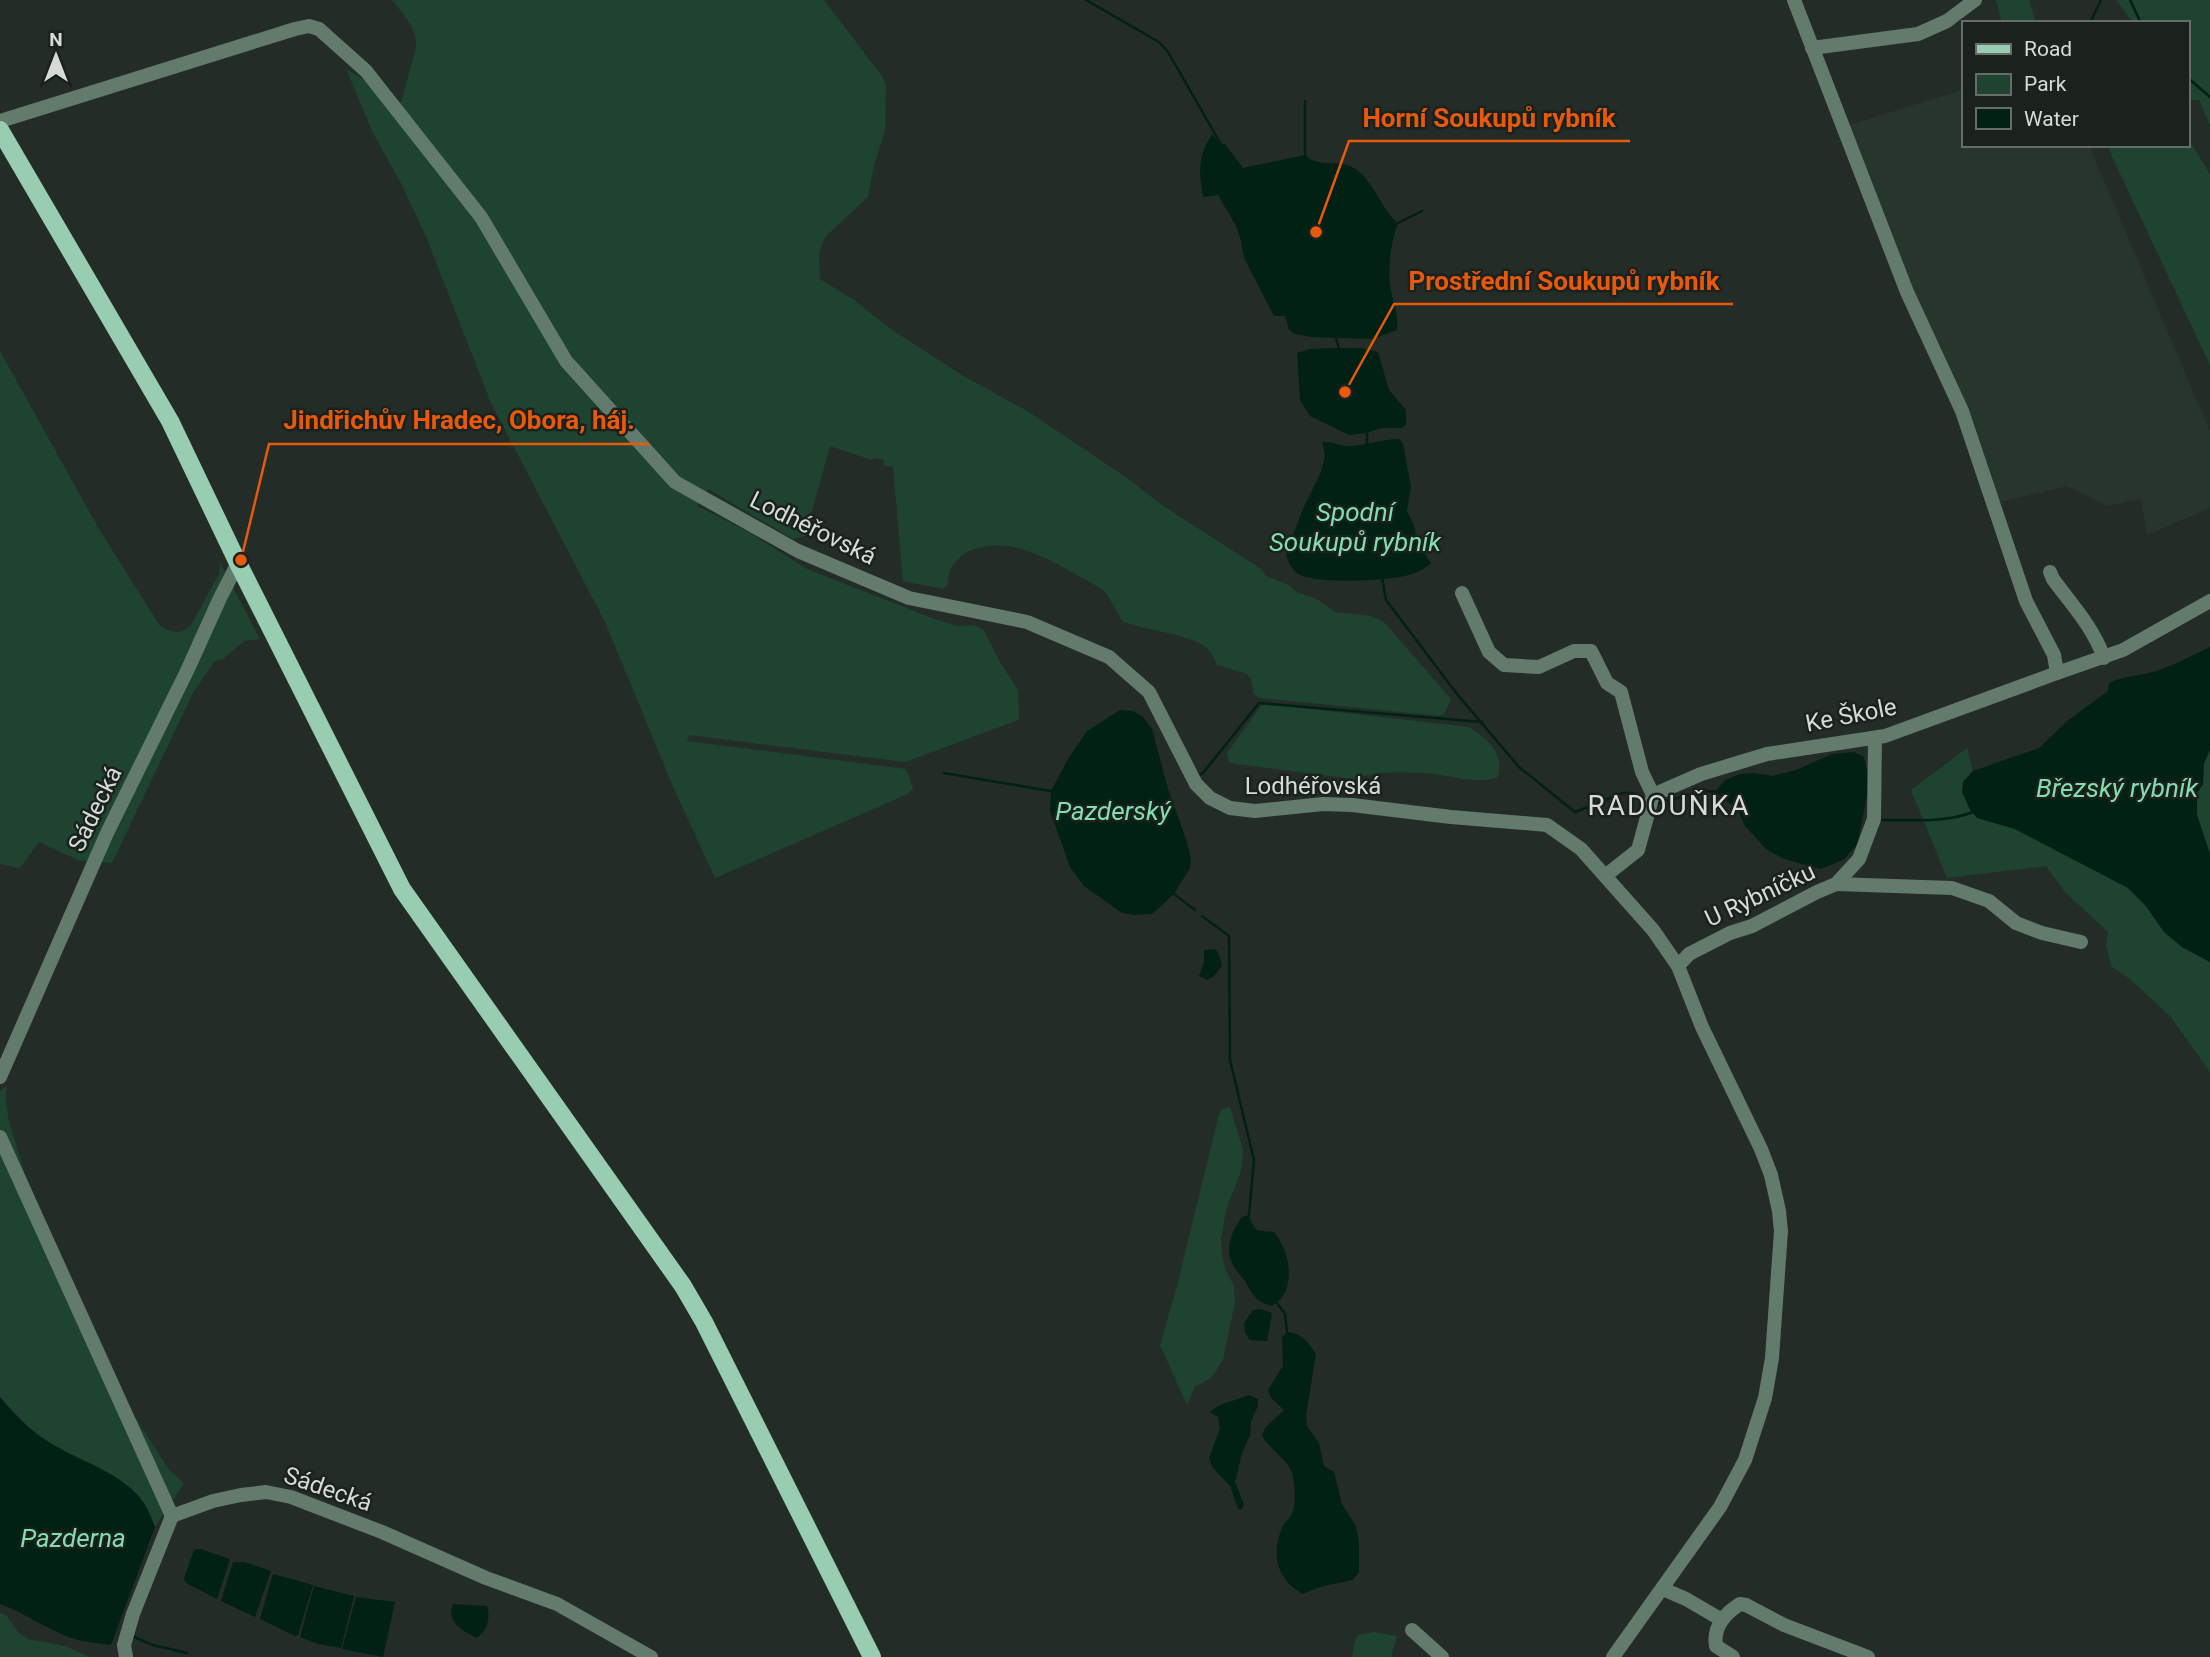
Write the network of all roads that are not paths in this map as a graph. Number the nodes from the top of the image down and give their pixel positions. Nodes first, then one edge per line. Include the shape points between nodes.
1 (1794, 0) edge
2 (1975, 0) edge
3 (1812, 48) junction
4 (0, 121) edge
5 (0, 130) edge
6 (238, 563) junction
7 (2050, 572) dead end
8 (1462, 593) dead end
9 (2210, 601) edge
10 (2104, 658) junction
11 (2056, 673) junction
12 (1875, 738) junction
13 (1653, 794) junction
14 (1605, 876) junction
15 (1836, 884) junction
16 (2081, 942) dead end
17 (1678, 966) junction
18 (0, 1077) edge
19 (0, 1137) edge
20 (172, 1516) junction
21 (1663, 1589) junction
22 (1722, 1620) junction
23 (1412, 1630) dead end
24 (126, 1657) edge
25 (651, 1657) edge
26 (872, 1657) edge
27 (1442, 1657) edge
28 (1613, 1657) edge
29 (1733, 1657) edge
30 (1868, 1657) edge

1 - 3 street
2 - 3 street via 1947,21 1917,34
3 - 11 street via 1907,292 1962,411 2026,601 2054,655
4 - 14 street, Lodhéřovská via 295,29 319,29 366,71 481,217 566,361 675,482 798,551 909,598 1027,622 1109,657 1149,692 1196,784 1210,799 1230,808 1255,811 1352,804 1547,825 1581,849
5 - 6 main road via 170,421
6 - 18 street, Sádecká via 107,833
6 - 26 main road via 402,889 682,1286
7 - 10 street via 2088,624
8 - 13 street via 1489,652 1504,665 1539,667 1574,651 1591,651 1607,683 1621,692 1642,772
9 - 10 street, Ke Škole
10 - 11 street, Ke Škole
11 - 12 street, Ke Škole
12 - 13 street, Ke Škole via 1767,754
12 - 15 street, U Rybníčku via 1874,819 1859,859
13 - 14 street via 1638,850
14 - 17 street, Lodhéřovská
15 - 16 street via 1952,888 1989,901 2016,923
15 - 17 street, U Rybníčku via 1689,954
17 - 21 street, Lodhéřovská via 1761,1149 1775,1186 1780,1231 1772,1358 1745,1460 1720,1507
19 - 20 street
20 - 24 street via 133,1614 124,1645
20 - 25 street, Sádecká via 241,1494 291,1497 557,1604
21 - 22 street
21 - 28 street, Lodhéřovská
22 - 29 street via 1714,1635 1716,1646
22 - 30 street via 1733,1608 1746,1605
23 - 27 street

